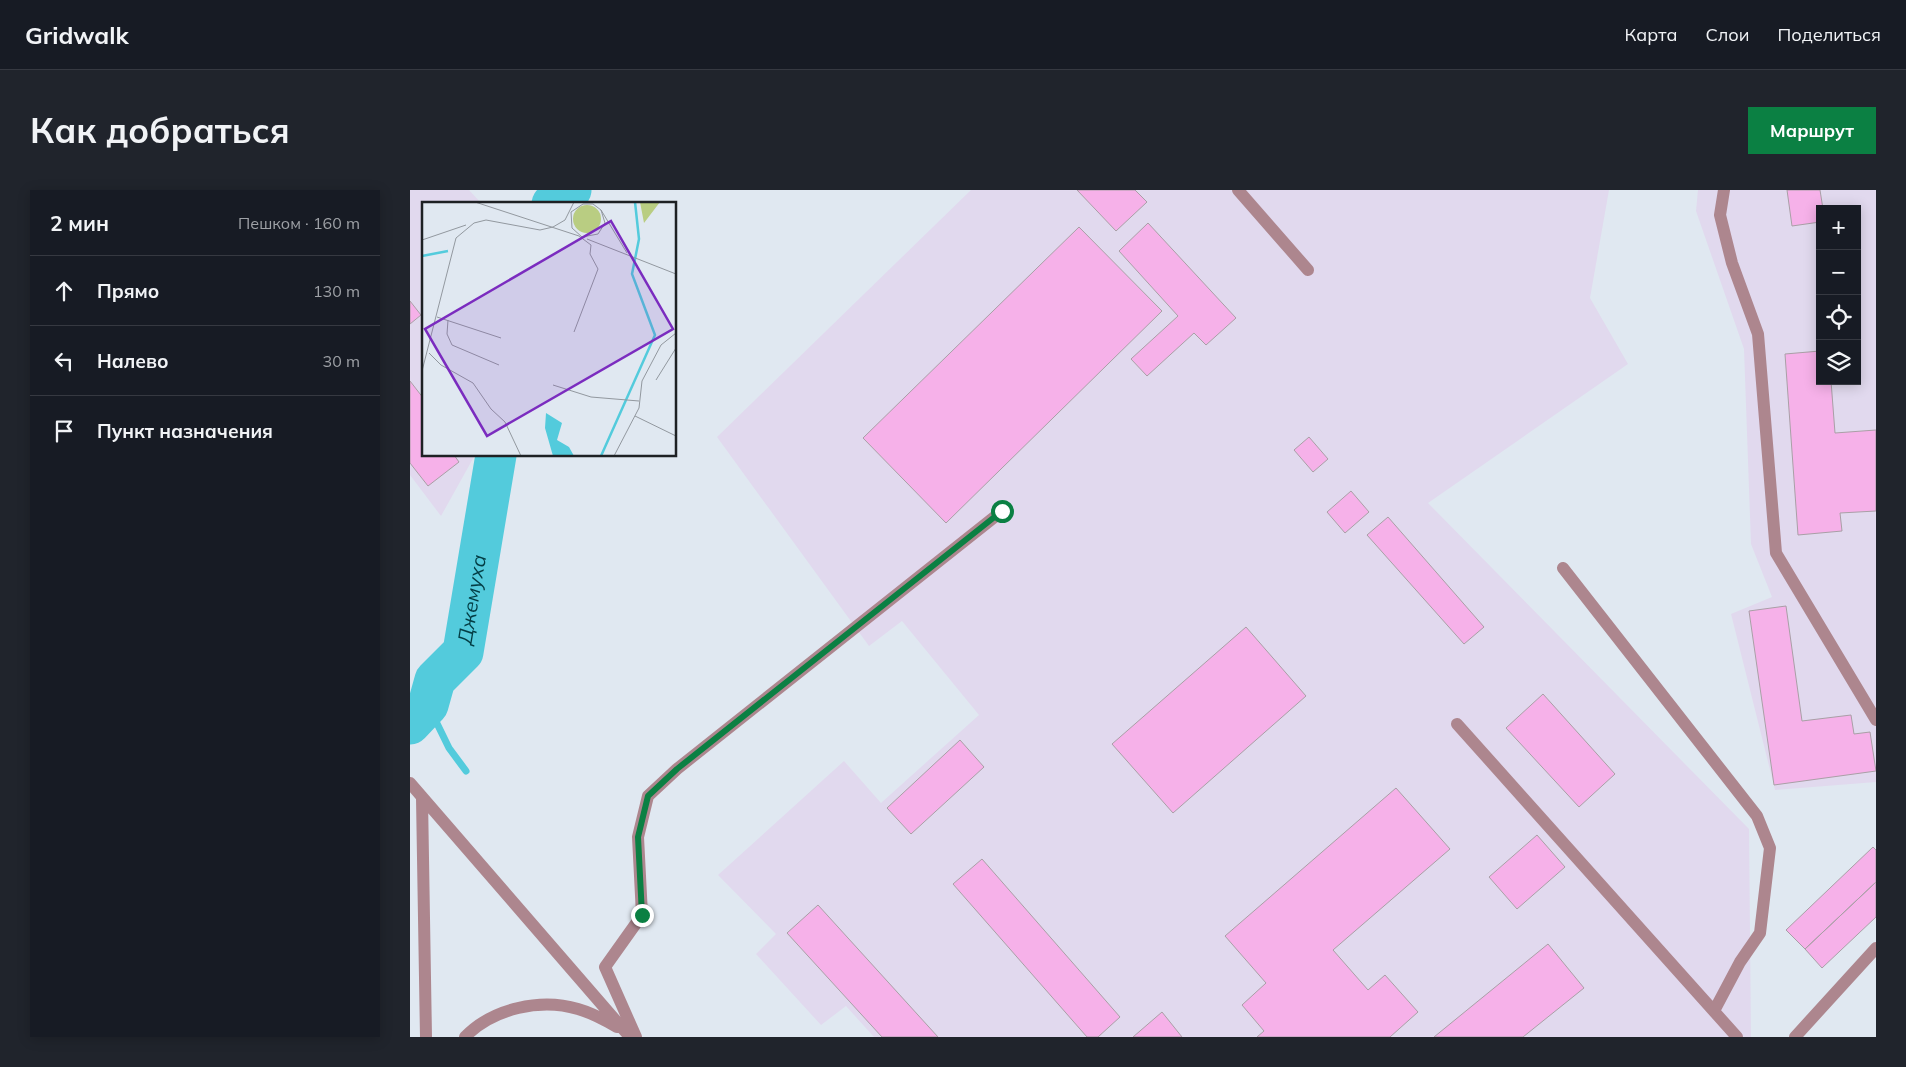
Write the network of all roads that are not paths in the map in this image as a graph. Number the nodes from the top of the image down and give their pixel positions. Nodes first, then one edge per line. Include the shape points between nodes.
1 (1238, 190) edge
2 (1724, 190) edge
3 (1308, 270) dead end
4 (1002, 511) dead end
5 (1563, 568) dead end
6 (1876, 720) edge
7 (1457, 724) dead end
8 (415, 790) edge
9 (1876, 948) edge
10 (1714, 1011) junction
11 (426, 1037) edge
12 (465, 1037) edge
13 (629, 1037) edge
14 (636, 1037) edge
15 (1737, 1037) edge
16 (1795, 1037) edge

1 - 3 street
2 - 6 street via 1720,215 1732,264 1758,334 1776,554
4 - 14 street via 677,769 648,796 638,837 642,915 605,967
5 - 10 street via 1758,816 1770,848 1760,933
7 - 10 street
8 - 11 street
8 - 13 street
9 - 16 street
10 - 15 street
12 - 13 street via 508,1011 554,1005 577,1008 599,1017

